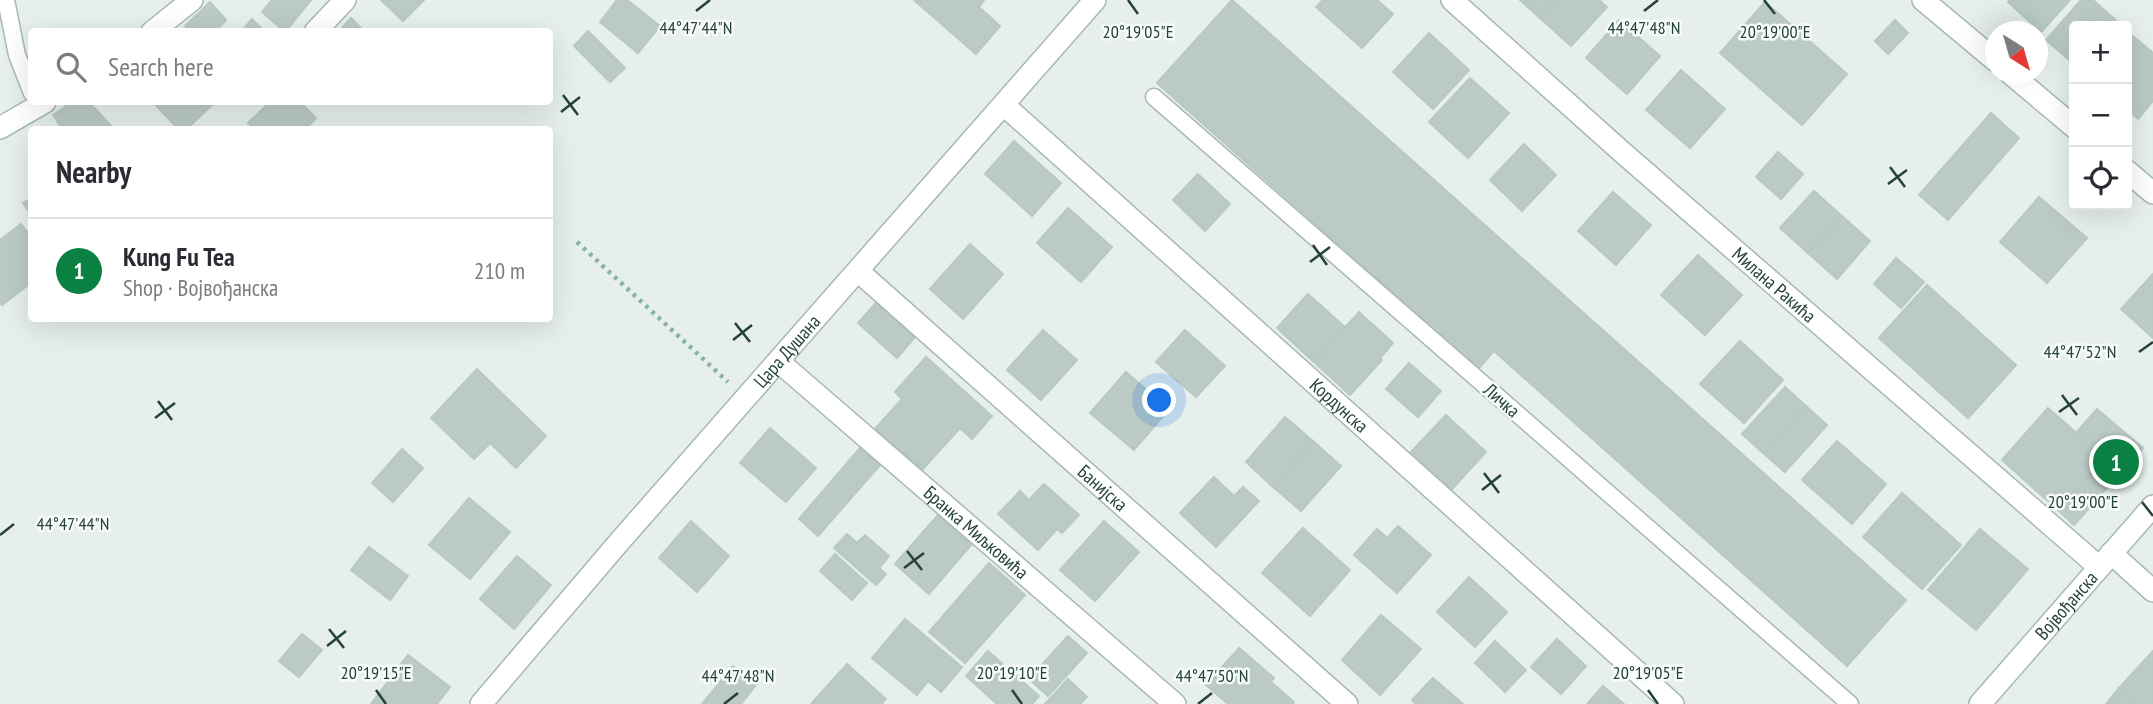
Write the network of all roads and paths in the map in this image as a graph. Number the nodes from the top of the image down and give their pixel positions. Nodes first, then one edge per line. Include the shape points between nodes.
1 (6, 0) edge
2 (192, 0) edge
3 (345, 0) edge
4 (1095, 0) edge
5 (1452, 0) edge
6 (1923, 0) edge
7 (157, 28) edge
8 (319, 28) edge
9 (1985, 52) edge
10 (28, 80) edge
11 (2023, 84) edge
12 (1154, 97) dead end
13 (32, 105) edge
14 (1004, 106) junction
15 (2069, 123) edge
16 (0, 128) edge
17 (2132, 175) edge
18 (2153, 193) edge
19 (577, 242) dead end
20 (858, 271) junction
21 (778, 361) junction
22 (746, 398) junction
23 (2153, 506) edge
24 (2105, 560) junction
25 (2153, 591) edge
26 (481, 704) edge
27 (1175, 704) edge
28 (1347, 704) edge
29 (1673, 704) edge
30 (1850, 704) edge
31 (1980, 704) edge

1 - 10 lane via 17,55
2 - 7 street
3 - 8 street
4 - 14 street, Цара Душана
5 - 24 street, Милана Ракића via 1622,152
6 - 9 street
11 - 15 street
12 - 30 lane, Личка
13 - 16 street
14 - 20 street, Цара Душана
14 - 29 street, Кордунска
17 - 18 street
19 - 22 path
20 - 21 street, Цара Душана
20 - 28 street, Банијска
21 - 22 street, Цара Душана
21 - 27 street, Бранка Миљковића
22 - 26 street, Цара Душана
23 - 24 street, Војвођанска
24 - 25 street, Милана Ракића
24 - 31 street, Војвођанска

